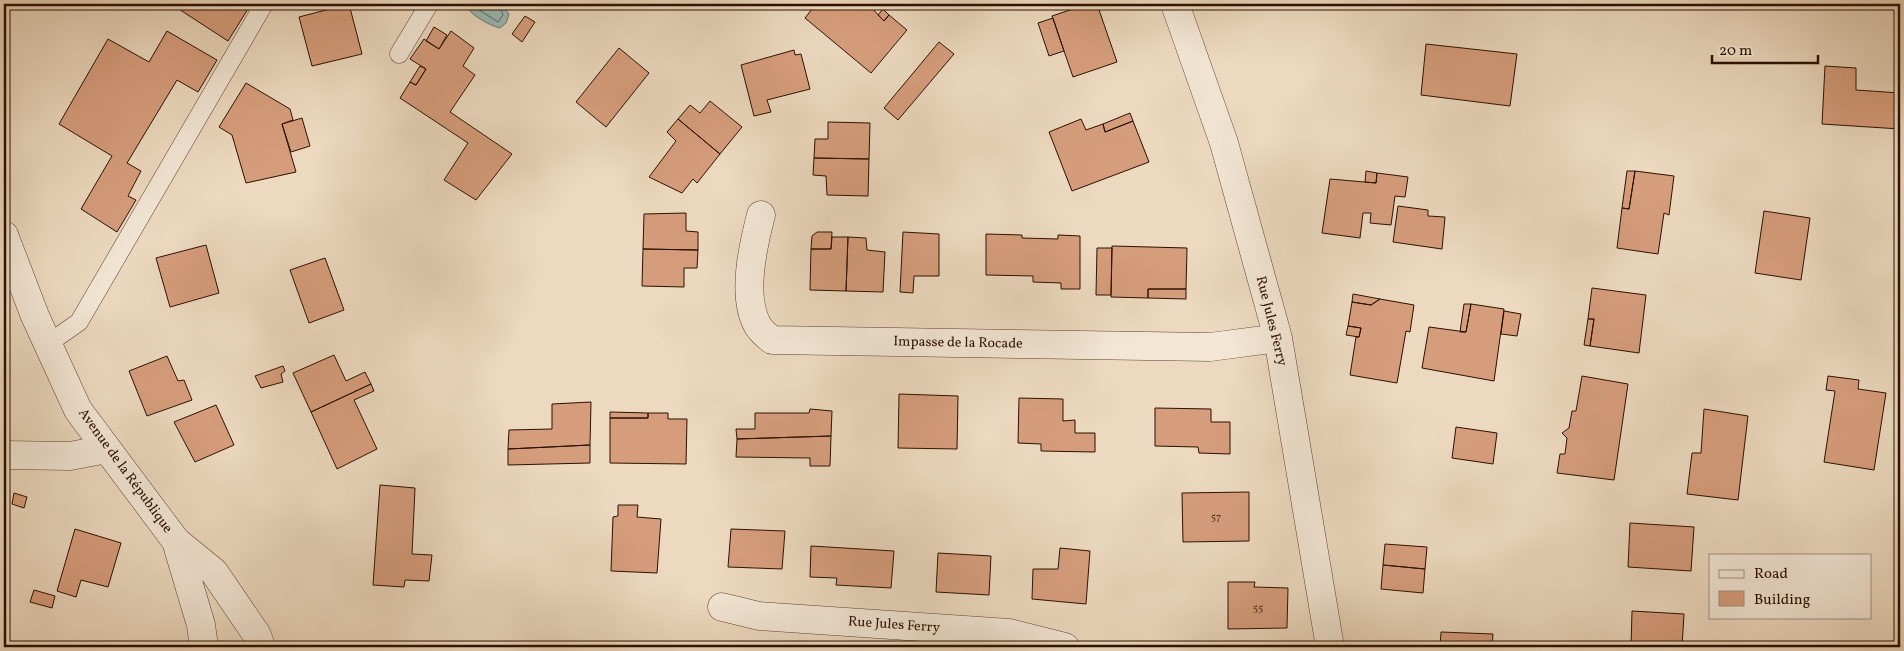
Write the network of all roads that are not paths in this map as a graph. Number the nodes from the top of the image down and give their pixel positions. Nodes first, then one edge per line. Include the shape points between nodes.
1 (264, 4) edge
2 (429, 4) edge
3 (1175, 4) edge
4 (399, 54) dead end
5 (761, 215) dead end
6 (4, 235) edge
7 (1278, 338) junction
8 (49, 343) junction
9 (107, 449) junction
10 (4, 455) edge
11 (176, 541) junction
12 (722, 607) dead end
13 (204, 647) edge
14 (261, 647) edge
15 (1065, 647) edge
16 (1330, 647) edge

1 - 8 lane via 80,322
2 - 4 lane
3 - 7 street, Rue Jules Ferry via 1224,143
5 - 7 street, Impasse de la Rocade via 751,252 751,308 759,327 772,340 1210,347
6 - 8 street, Avenue de la République
7 - 16 street, Rue Jules Ferry
8 - 9 street, Avenue de la République via 78,410
9 - 10 street via 70,456
9 - 11 street, Avenue de la République
11 - 13 street, Avenue de la République via 201,625
11 - 14 street, Avenue de la République via 214,572
12 - 15 street, Rue Jules Ferry via 759,616 1009,633

